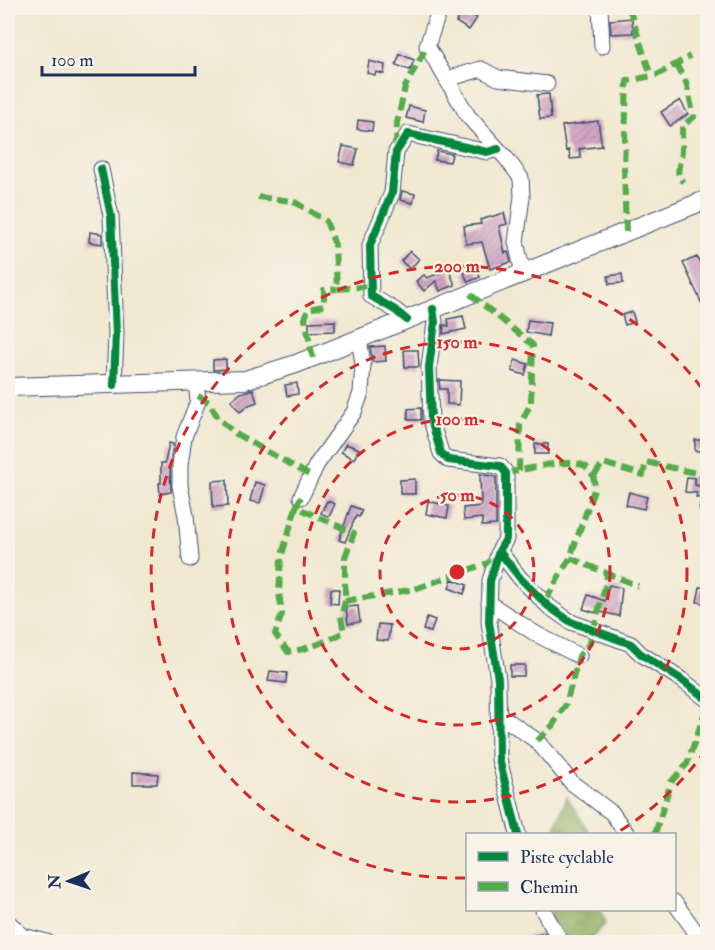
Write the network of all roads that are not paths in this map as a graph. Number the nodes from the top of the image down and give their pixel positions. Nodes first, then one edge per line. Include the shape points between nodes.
1 (440, 8) edge
2 (600, 8) edge
3 (602, 46) dead end
4 (447, 79) junction
5 (547, 84) dead end
6 (498, 149) junction
7 (101, 169) dead end
8 (708, 199) edge
9 (523, 273) junction
10 (433, 309) junction
11 (407, 320) junction
12 (359, 339) junction
13 (196, 382) junction
14 (114, 385) junction
15 (8, 387) edge
16 (302, 497) dead end
17 (499, 551) junction
18 (190, 559) dead end
19 (489, 603) junction
20 (579, 656) dead end
21 (708, 700) edge
22 (498, 714) junction
23 (518, 833) edge
24 (626, 833) edge
25 (676, 903) edge
26 (544, 911) edge
27 (8, 922) edge
28 (47, 942) edge
29 (561, 942) edge
30 (703, 942) edge

1 - 4 street via 427,46
2 - 3 street
4 - 5 street via 481,69 498,78
4 - 6 street via 468,116
6 - 9 street via 521,178 516,242
6 - 11 street via 487,152 408,134 396,152 392,193 370,245 371,286 372,296
7 - 14 street via 111,216
8 - 9 main road
9 - 10 main road
10 - 11 main road
10 - 17 street via 429,367 434,433 448,460 500,466 506,473 506,539
11 - 12 main road
12 - 13 main road via 245,380
12 - 16 street via 363,364 361,393 354,412 317,464
13 - 14 main road
13 - 18 street via 198,401 184,437 180,465
14 - 15 main road
17 - 19 street via 490,581
17 - 21 street via 548,606 571,622 631,644
19 - 20 street
19 - 22 street
22 - 23 street via 499,759
22 - 24 street via 537,741 572,783 612,813
25 - 30 street
26 - 29 street
27 - 28 street via 23,936

